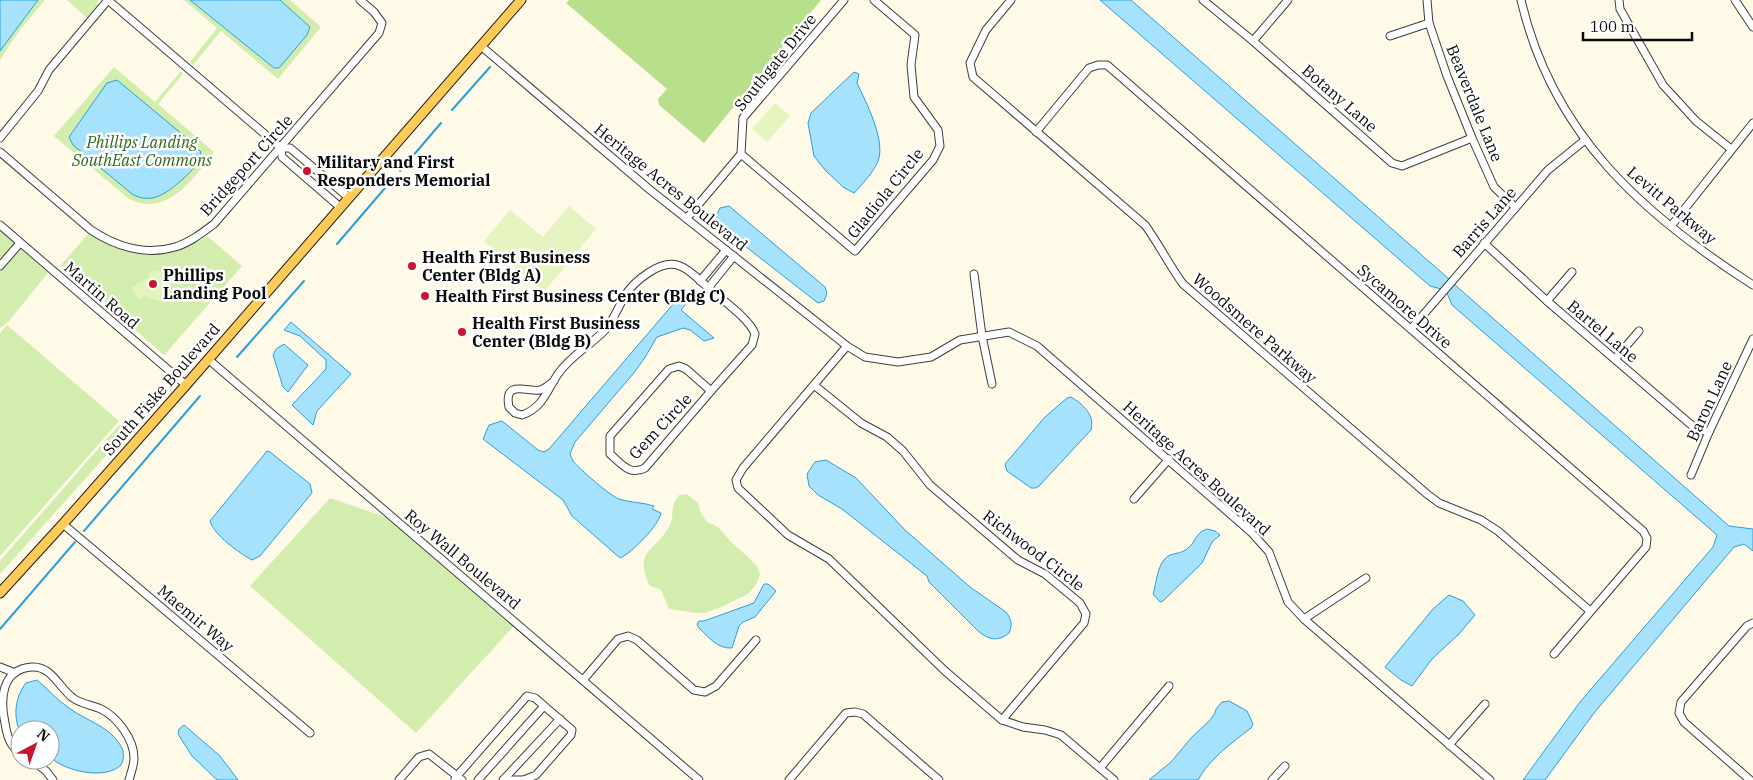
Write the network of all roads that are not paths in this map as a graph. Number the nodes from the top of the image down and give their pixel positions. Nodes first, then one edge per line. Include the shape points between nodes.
1 (108, 0) edge
2 (360, 0) edge
3 (521, 0) edge
4 (844, 0) edge
5 (874, 0) edge
6 (1011, 0) edge
7 (1203, 0) edge
8 (1288, 0) edge
9 (1427, 0) edge
10 (1521, 0) edge
11 (1619, 0) edge
12 (1735, 0) edge
13 (1429, 23) junction
14 (1753, 27) edge
15 (1390, 36) dead end
16 (1253, 41) junction
17 (481, 46) junction
18 (1753, 123) edge
19 (1036, 132) junction
20 (0, 138) edge
21 (1472, 138) junction
22 (1585, 140) junction
23 (281, 148) junction
24 (1731, 149) junction
25 (0, 152) edge
26 (741, 154) junction
27 (348, 197) junction
28 (340, 207) junction
29 (1515, 208) junction
30 (686, 218) junction
31 (0, 226) edge
32 (1671, 226) junction
33 (20, 243) junction
34 (1484, 244) junction
35 (726, 250) junction
36 (734, 256) junction
37 (0, 266) edge
38 (1572, 272) dead end
39 (974, 274) dead end
40 (700, 281) junction
41 (1753, 285) edge
42 (708, 288) junction
43 (1546, 301) junction
44 (1411, 329) junction
45 (1639, 331) dead end
46 (982, 336) junction
47 (1753, 339) edge
48 (847, 346) junction
49 (208, 359) junction
50 (1615, 359) junction
51 (554, 381) junction
52 (992, 384) dead end
53 (186, 385) junction
54 (814, 385) junction
55 (711, 391) junction
56 (1709, 432) junction
57 (1169, 460) junction
58 (1691, 475) dead end
59 (1134, 499) dead end
60 (63, 524) junction
61 (1366, 578) dead end
62 (0, 593) edge
63 (1590, 611) junction
64 (1304, 619) junction
65 (1753, 623) edge
66 (756, 640) dead end
67 (1554, 654) dead end
68 (0, 667) edge
69 (15, 673) junction
70 (584, 680) junction
71 (2, 686) edge
72 (1169, 686) dead end
73 (1485, 704) dead end
74 (544, 706) junction
75 (560, 719) junction
76 (1002, 720) junction
77 (310, 732) dead end
78 (10, 742) edge
79 (1449, 745) junction
80 (1285, 766) dead end
81 (1100, 768) junction
82 (44, 770) edge
83 (458, 779) edge
84 (503, 779) edge
85 (792, 779) edge
86 (53, 780) edge
87 (129, 780) edge
88 (399, 780) edge
89 (478, 780) edge
90 (524, 780) edge
91 (700, 780) edge
92 (939, 780) edge
93 (1114, 780) edge
94 (1272, 780) edge
95 (1490, 780) edge
96 (1750, 780) edge

1 - 20 street via 49,70 38,91
1 - 23 street
2 - 23 street, Bridgeport Circle via 382,23 380,33
3 - 17 main road, South Fiske Boulevard
4 - 26 street, Southgate Drive via 743,118
5 - 26 street, Gladiola Circle via 915,35 911,65 914,96 938,130 940,146 933,160 855,251
6 - 19 street, Woodsmere Parkway via 986,30 970,63 973,77
7 - 16 street, Botany Lane
8 - 16 street
9 - 13 street, Beaverdale Lane
10 - 22 street, Levitt Parkway via 1540,60 1562,105
11 - 24 street via 1620,9 1663,85 1696,121
12 - 14 street
13 - 15 street
13 - 21 street, Beaverdale Lane
16 - 21 street, Botany Lane via 1392,163 1402,166
17 - 27 main road, South Fiske Boulevard
17 - 30 street, Heritage Acres Boulevard
18 - 24 street
19 - 44 street, Sycamore Drive via 1089,68 1107,65
19 - 63 street, Woodsmere Parkway via 1145,225 1183,284 1427,494 1498,531
21 - 29 street, Beaverdale Lane via 1494,187
22 - 29 street, Barris Lane via 1548,170
22 - 32 street, Levitt Parkway via 1627,188
23 - 25 street, Bridgeport Circle via 214,224 175,247 149,251 119,245 91,230
23 - 27 street via 290,148
23 - 28 street via 282,157
24 - 32 street
26 - 30 street
27 - 28 main road, South Fiske Boulevard
28 - 49 main road, South Fiske Boulevard
29 - 34 street, Barris Lane
30 - 35 street, Heritage Acres Boulevard
31 - 33 street, Martin Road
32 - 41 street, Levitt Parkway
33 - 37 street
33 - 53 street, Martin Road
34 - 43 street, Bartel Lane
34 - 44 street, Barris Lane
35 - 36 street, Heritage Acres Boulevard
35 - 40 street
36 - 42 street
36 - 48 street, Heritage Acres Boulevard
38 - 43 street
39 - 46 street
40 - 42 street, Gem Circle
40 - 51 street, Gem Circle via 678,265 670,264 646,273 630,288 606,328 572,356
42 - 55 street, Gem Circle via 749,324 755,334 752,345
43 - 50 street, Bartel Lane
44 - 63 street, Sycamore Drive via 1643,531 1647,538 1646,547
45 - 50 street
46 - 48 street, Heritage Acres Boulevard via 960,340 931,357 898,362 865,356
46 - 52 street
46 - 57 street, Heritage Acres Boulevard via 1009,332 1037,346
47 - 56 street, Baron Lane
48 - 54 street
49 - 53 main road, South Fiske Boulevard
49 - 70 street, Roy Wall Boulevard
50 - 56 street, Bartel Lane via 1696,429
51 - 51 street via 544,399 528,413 518,415 509,407 509,397 514,390 538,391
53 - 60 main road, South Fiske Boulevard
54 - 76 street via 743,468 736,480 738,488 788,535 829,559 945,671
54 - 76 street, Richwood Circle via 862,423 887,437 903,451 930,485 1018,560 1045,574 1080,603 1086,614 1084,623
55 - 55 street, Gem Circle via 645,468 630,470 610,454 610,436 669,369 679,366 686,369
56 - 58 street, Baron Lane
57 - 59 street
57 - 64 street, Heritage Acres Boulevard via 1251,532 1269,552 1288,602
60 - 62 main road, South Fiske Boulevard
60 - 77 street, Maemir Way
61 - 64 street
63 - 67 street, Sycamore Drive
64 - 79 street, Heritage Acres Boulevard
65 - 96 street via 1681,702 1679,713 1684,722
66 - 70 street via 716,686 704,692 694,690 637,640 628,636 618,639
68 - 69 street
69 - 71 street
69 - 87 street via 33,667 43,669 73,699 110,714 129,738 134,757
70 - 91 street, Roy Wall Boulevard
71 - 78 street via 3,715
72 - 81 street
73 - 79 street
74 - 75 street
74 - 83 street via 527,696
74 - 89 street
75 - 84 street
75 - 90 street via 572,730 571,736 536,775
76 - 81 street via 1060,735
79 - 95 street, Heritage Acres Boulevard
80 - 94 street
81 - 93 street
82 - 86 street
83 - 88 street via 429,754 419,757
84 - 90 street
85 - 92 street via 846,713 855,712 863,714

